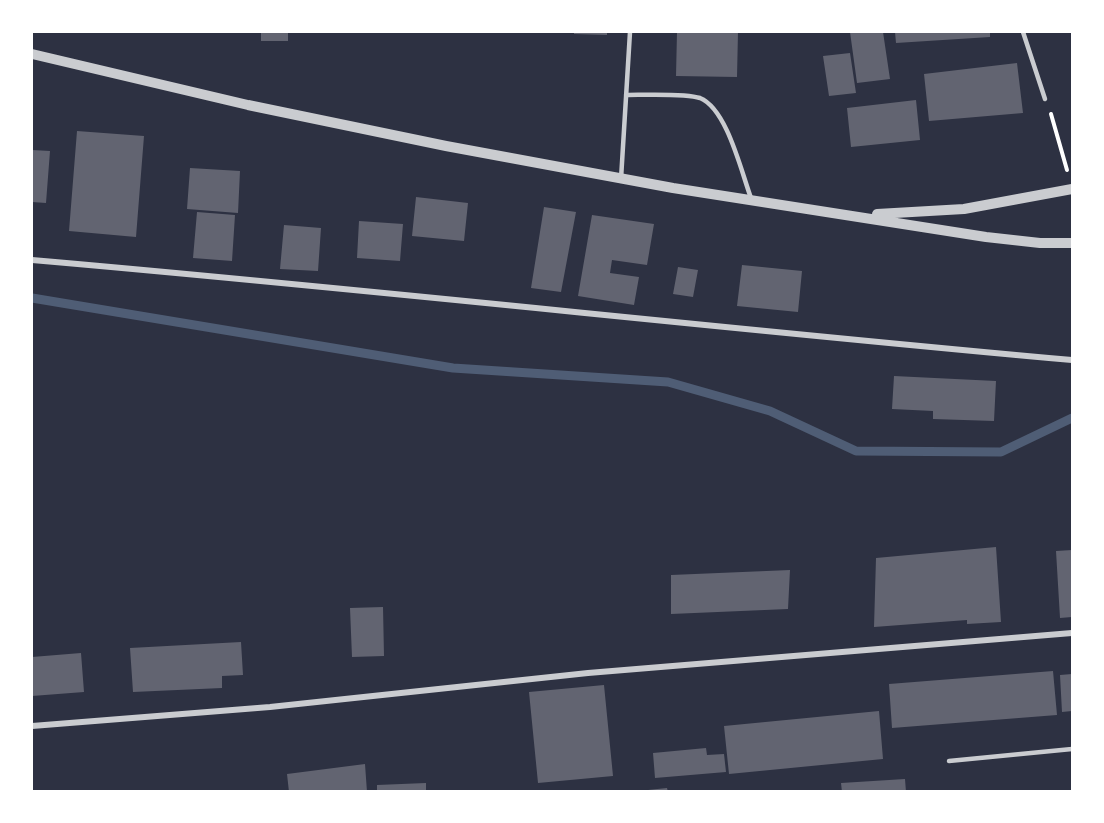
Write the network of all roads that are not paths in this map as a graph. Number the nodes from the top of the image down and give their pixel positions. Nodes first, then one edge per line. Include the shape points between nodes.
1 (630, 32) edge
2 (1023, 32) edge
3 (32, 54) edge
4 (626, 95) junction
5 (1045, 99) dead end
6 (621, 179) junction
7 (1071, 184) edge
8 (751, 200) junction
9 (855, 215) junction
10 (1072, 243) edge
11 (32, 261) edge
12 (1072, 360) edge
13 (1072, 633) edge
14 (32, 726) edge
15 (1072, 749) edge
16 (949, 760) dead end

1 - 4 lane
2 - 5 lane
3 - 6 street via 248,105
4 - 6 lane
4 - 8 lane via 698,97 714,106
6 - 8 street
7 - 9 street via 964,209
8 - 9 street
9 - 10 street via 986,237
11 - 12 street via 246,278
13 - 14 street via 588,673 270,707
15 - 16 lane

